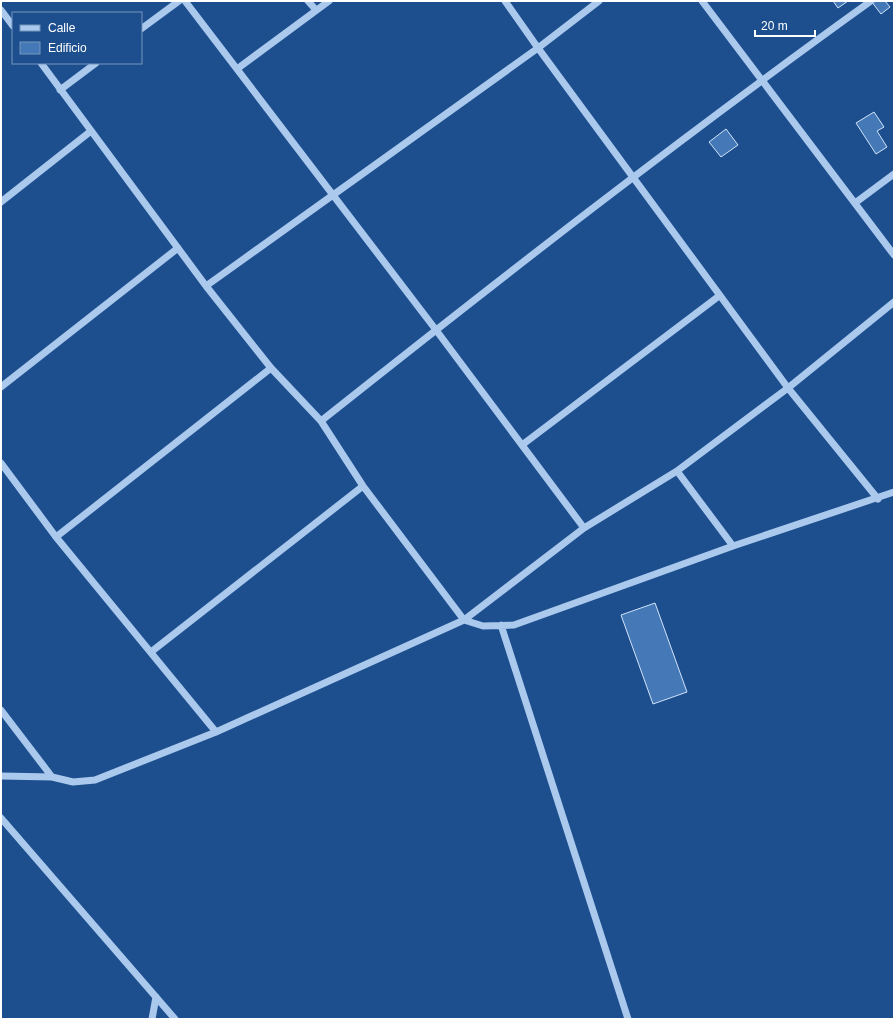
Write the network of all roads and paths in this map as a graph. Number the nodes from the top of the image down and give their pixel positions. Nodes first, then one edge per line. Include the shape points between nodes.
1 (179, 1) edge
2 (185, 1) edge
3 (308, 1) edge
4 (329, 1) edge
5 (505, 1) edge
6 (599, 1) edge
7 (702, 1) edge
8 (871, 1) edge
9 (1, 10) edge
10 (316, 10) junction
11 (12, 25) edge
12 (142, 29) edge
13 (538, 48) junction
14 (41, 64) edge
15 (95, 64) edge
16 (237, 69) junction
17 (762, 79) junction
18 (60, 90) junction
19 (91, 131) junction
20 (894, 174) edge
21 (632, 177) junction
22 (333, 194) junction
23 (1, 202) edge
24 (855, 203) junction
25 (178, 248) junction
26 (894, 255) edge
27 (206, 286) junction
28 (719, 296) junction
29 (894, 302) edge
30 (436, 330) junction
31 (271, 368) junction
32 (1, 387) edge
33 (788, 388) junction
34 (321, 422) junction
35 (522, 445) junction
36 (1, 463) edge
37 (677, 471) junction
38 (364, 486) junction
39 (894, 492) edge
40 (878, 499) junction
41 (584, 528) junction
42 (56, 537) junction
43 (733, 546) junction
44 (464, 620) junction
45 (501, 625) junction
46 (151, 652) junction
47 (1, 710) edge
48 (216, 732) junction
49 (1, 776) edge
50 (52, 778) junction
51 (1, 818) edge
52 (156, 997) junction
53 (152, 1019) edge
54 (175, 1019) edge
55 (628, 1019) edge

1 - 12 street
2 - 16 street
3 - 10 street
4 - 10 street
5 - 13 street
6 - 13 street
7 - 17 street
8 - 17 street
9 - 11 street
10 - 16 street
13 - 21 street
13 - 22 street
14 - 18 street
15 - 18 street
16 - 22 street
17 - 21 street
17 - 24 street
18 - 19 street
19 - 23 street
19 - 25 street
20 - 24 street
21 - 28 street
21 - 30 street
22 - 27 street
22 - 30 street
24 - 26 street
25 - 27 street
25 - 32 street
27 - 31 street
28 - 33 street
28 - 35 street
29 - 33 street
30 - 34 street
30 - 35 street
31 - 34 street
31 - 42 street
33 - 37 street
33 - 40 street
34 - 38 street
35 - 41 street
36 - 42 street
37 - 41 street
37 - 43 street
38 - 44 street
38 - 46 street
39 - 40 street
40 - 43 street
41 - 44 street
42 - 46 street
43 - 45 street via 514,625
44 - 45 street via 484,626
44 - 48 street
45 - 55 street
46 - 48 street
47 - 50 street
48 - 50 street via 95,780 73,782
49 - 50 street
51 - 52 street
52 - 53 street
52 - 54 street

